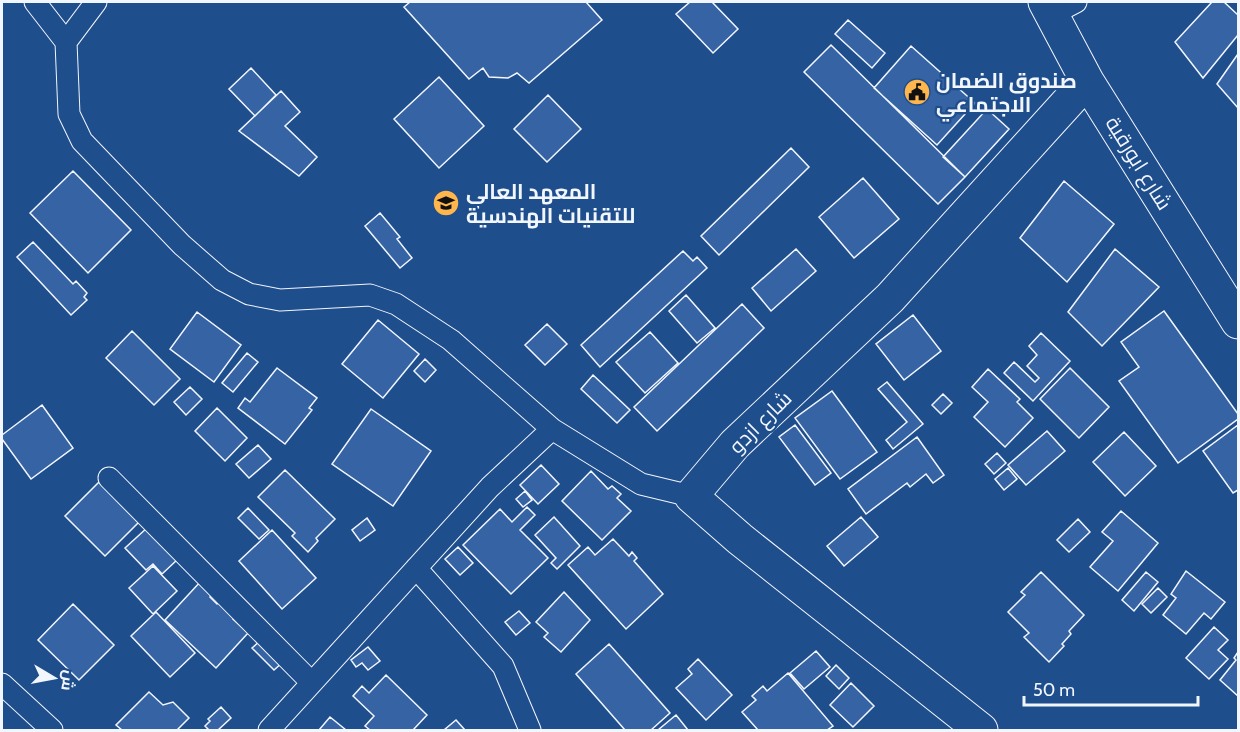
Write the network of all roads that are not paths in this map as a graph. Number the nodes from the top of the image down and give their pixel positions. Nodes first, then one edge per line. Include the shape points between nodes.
1 (35, 2) edge
2 (96, 2) edge
3 (1058, 6) edge
4 (66, 42) junction
5 (1087, 81) junction
6 (1239, 322) edge
7 (552, 429) junction
8 (109, 478) dead end
9 (691, 496) junction
10 (416, 568) junction
11 (311, 682) junction
12 (2, 684) edge
13 (52, 730) edge
14 (269, 730) edge
15 (530, 730) edge
16 (981, 730) edge

1 - 4 street
2 - 4 street
3 - 5 main road, شارع ابورقية
4 - 7 street via 69,114 82,141 182,245 222,280 249,294 280,300 370,295 396,304 451,340
5 - 6 main road, شارع ابورقية
5 - 9 main road, شارع ازدو via 890,298 735,444
7 - 9 street via 640,484
7 - 10 street via 490,487
8 - 11 street
9 - 16 main road
10 - 11 street
10 - 15 street via 503,666
11 - 14 street
12 - 13 street

